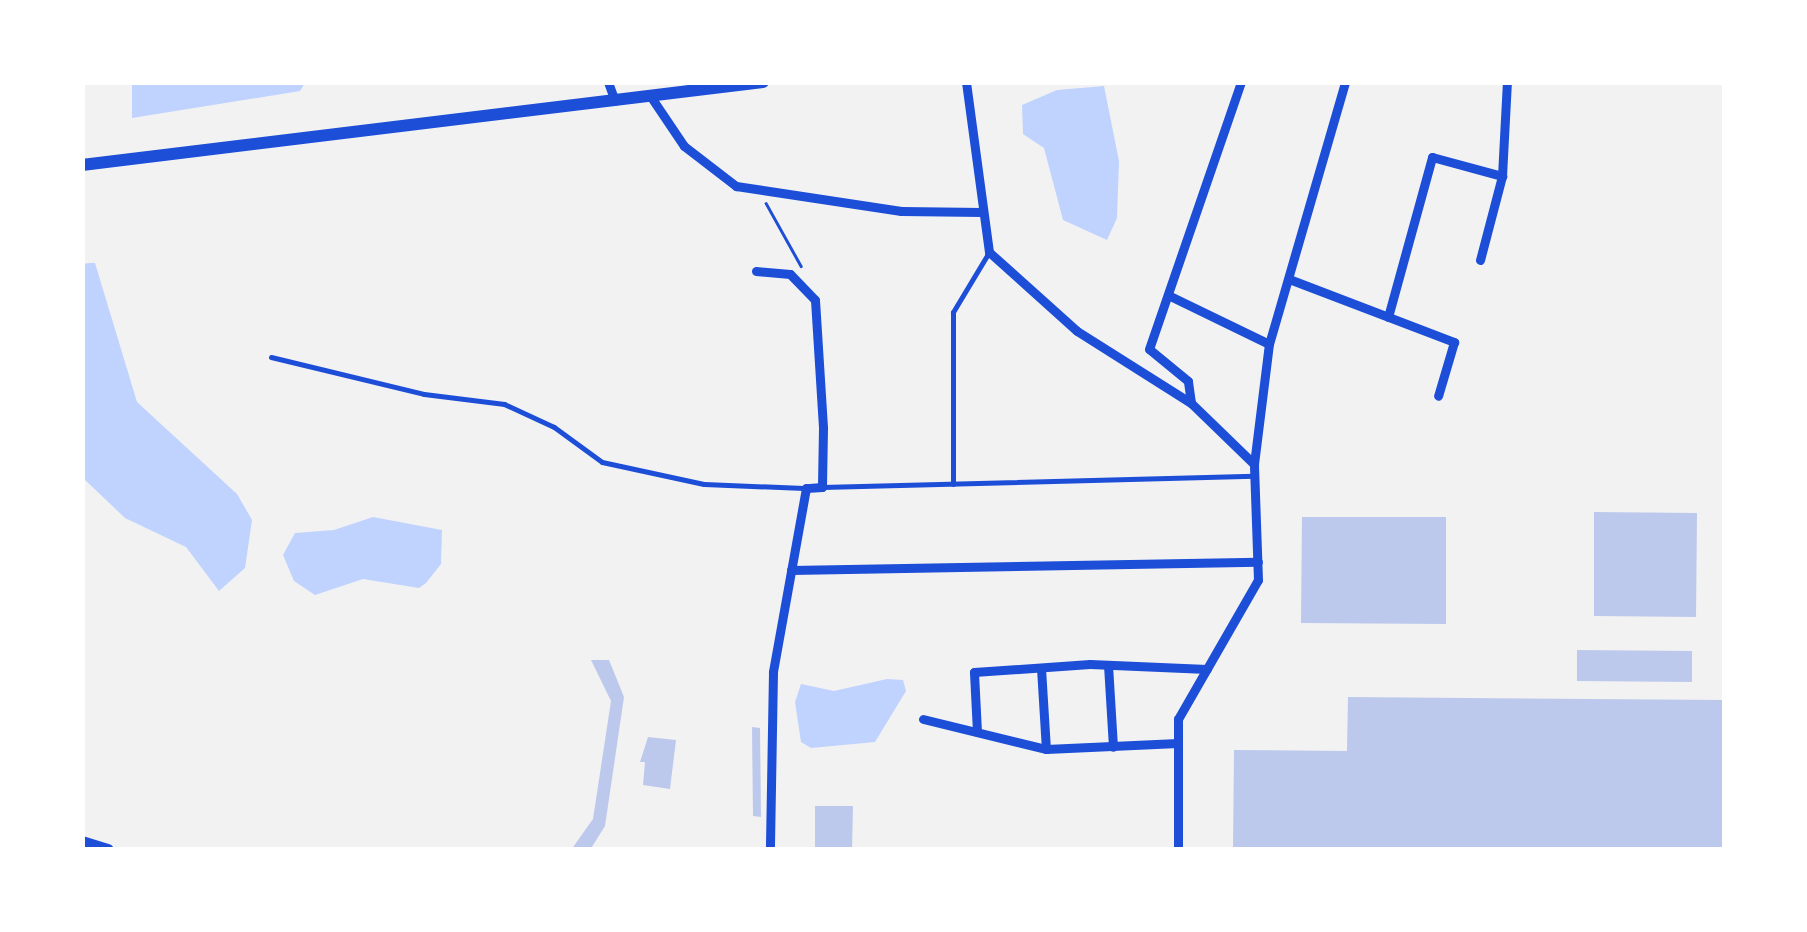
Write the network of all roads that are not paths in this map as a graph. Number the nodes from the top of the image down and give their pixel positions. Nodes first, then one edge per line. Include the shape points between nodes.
1 (608, 82) edge
2 (763, 82) edge
3 (966, 82) edge
4 (1241, 82) edge
5 (1345, 82) edge
6 (1507, 82) edge
7 (651, 96) junction
8 (615, 101) junction
9 (82, 165) edge
10 (1502, 176) junction
11 (982, 212) junction
12 (988, 252) junction
13 (1480, 260) dead end
14 (756, 272) dead end
15 (1289, 279) junction
16 (1168, 295) junction
17 (1388, 317) junction
18 (1269, 344) junction
19 (271, 356) dead end
20 (1438, 396) dead end
21 (1191, 402) junction
22 (1254, 464) junction
23 (1257, 476) junction
24 (953, 484) junction
25 (806, 488) junction
26 (822, 488) junction
27 (1258, 562) junction
28 (790, 570) junction
29 (1108, 665) junction
30 (1040, 668) junction
31 (1207, 668) junction
32 (923, 719) dead end
33 (978, 732) junction
34 (1178, 743) junction
35 (1113, 748) junction
36 (1046, 749) junction
37 (82, 842) edge
38 (108, 850) edge
39 (770, 850) edge
40 (1178, 850) edge

1 - 8 street
2 - 7 main road
3 - 11 street
4 - 16 street
5 - 15 street
6 - 10 street
7 - 8 main road
7 - 11 street via 684,146 736,186 900,210
8 - 9 main road
10 - 13 street
10 - 17 street via 1432,157
11 - 12 street
12 - 21 street via 1077,331
12 - 24 lane via 951,324
14 - 26 street via 790,274 815,300
15 - 17 street
15 - 18 street
16 - 18 street
16 - 21 street via 1149,349 1188,381
17 - 20 street via 1454,342
18 - 22 street
19 - 25 lane via 424,394 504,404 554,427 602,462 704,484
21 - 22 street
22 - 23 street
23 - 24 lane
23 - 27 street
24 - 26 lane
25 - 26 street
25 - 28 street
27 - 28 street
27 - 31 street via 1258,580
28 - 39 street via 772,672
29 - 30 street
29 - 31 street
29 - 35 street
30 - 33 street via 974,672
30 - 36 street
31 - 34 street via 1178,720
32 - 33 street
33 - 36 street
34 - 35 street
34 - 40 street
35 - 36 street
37 - 38 main road

